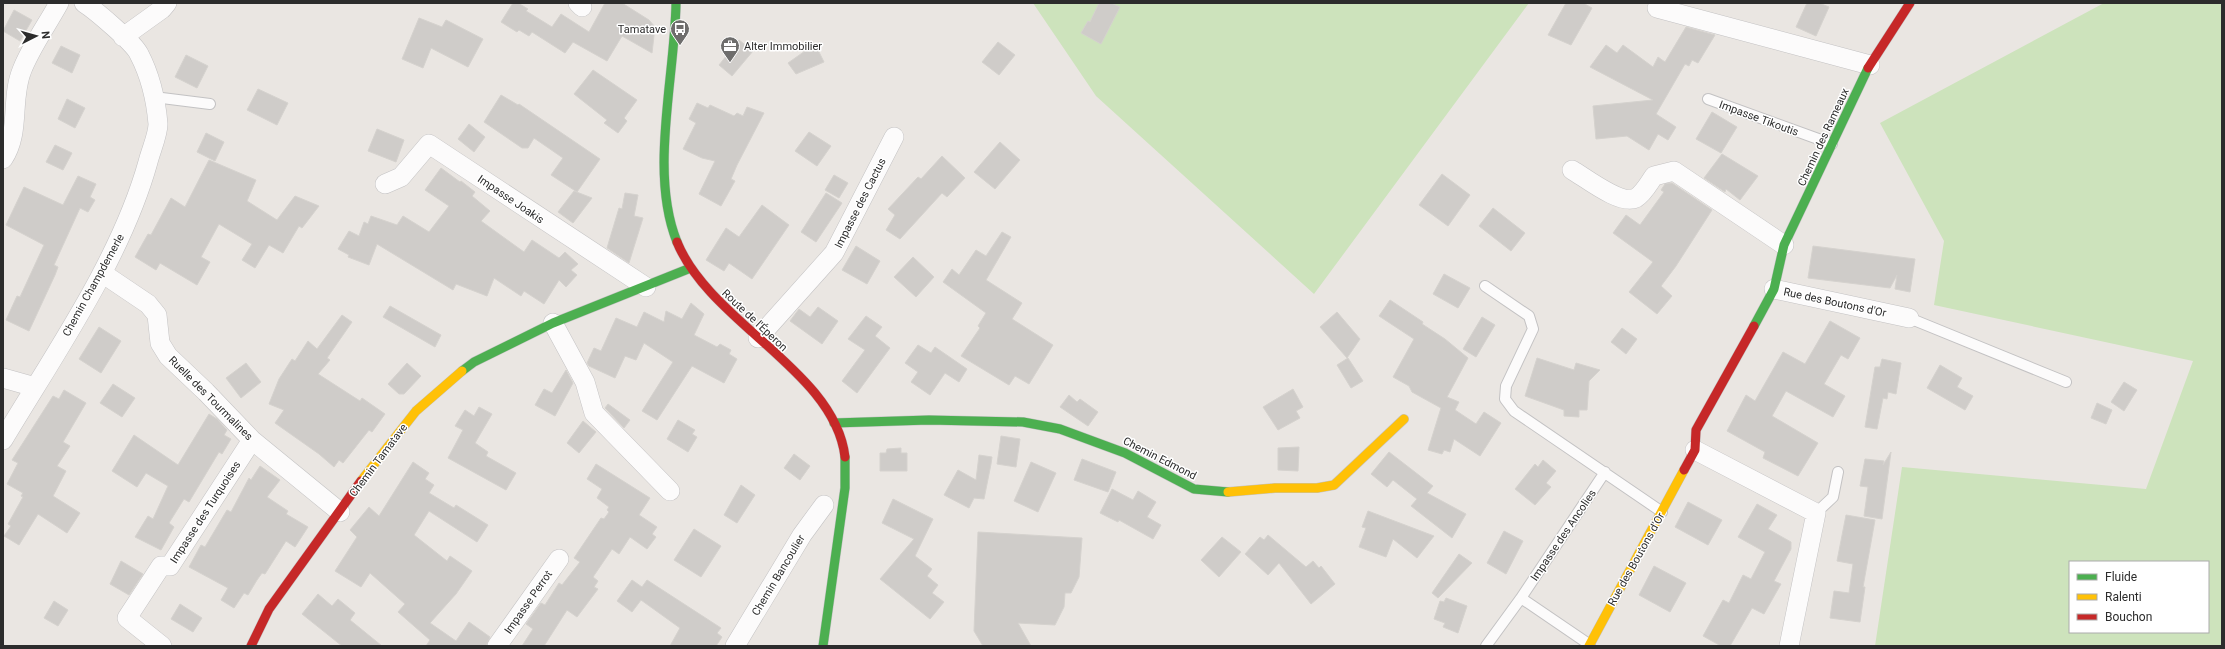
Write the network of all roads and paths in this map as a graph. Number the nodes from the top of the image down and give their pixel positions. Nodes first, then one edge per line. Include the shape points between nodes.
1 (59, 3) edge
2 (84, 3) edge
3 (167, 3) edge
4 (676, 3) edge
5 (1910, 3) edge
6 (1657, 8) dead end
7 (123, 38) junction
8 (1870, 65) junction
9 (154, 97) junction
10 (1708, 99) dead end
11 (210, 104) dead end
12 (894, 137) dead end
13 (1832, 144) junction
14 (3, 159) edge
15 (1572, 170) dead end
16 (385, 184) dead end
17 (1784, 244) junction
18 (688, 269) junction
19 (102, 273) junction
20 (1485, 286) dead end
21 (646, 287) junction
22 (1774, 289) junction
23 (1908, 318) joint
24 (553, 323) junction
25 (758, 338) junction
26 (3, 378) edge
27 (2066, 382) dead end
28 (35, 387) junction
29 (1404, 419) dead end
30 (834, 423) junction
31 (3, 440) edge
32 (252, 440) junction
33 (1695, 450) junction
34 (1605, 472) junction
35 (1838, 472) dead end
36 (670, 491) dead end
37 (824, 505) dead end
38 (340, 512) junction
39 (1662, 512) junction
40 (1816, 513) junction
41 (558, 558) dead end
42 (1520, 598) junction
43 (1589, 645) edge
44 (162, 646) edge
45 (251, 646) edge
46 (497, 646) edge
47 (735, 646) edge
48 (823, 646) edge
49 (1486, 646) edge
50 (1789, 646) edge

1 - 14 street via 22,70 15,94 16,116 12,140
2 - 7 street, Chemin Champdemerle via 95,10
3 - 7 street
4 - 18 street, Route de l'Éperon via 664,172 666,207
5 - 8 street, Chemin des Rameaux
6 - 8 street
7 - 9 street, Chemin Champdemerle via 139,52
8 - 13 street, Chemin des Rameaux
9 - 11 lane
9 - 19 street, Chemin Champdemerle via 158,126 144,175 120,240
10 - 13 lane, Impasse Tikoutis
12 - 25 street, Impasse des Cactus via 834,253
13 - 17 street, Chemin des Rameaux
15 - 17 street via 1622,200 1635,198 1642,193 1654,176 1674,171
16 - 21 street, Impasse Joakis via 401,177 429,144
17 - 22 street, Chemin des Rameaux
18 - 21 street, Chemin Tamatave
18 - 25 street, Route de l'Éperon via 713,297
19 - 28 street, Chemin Champdemerle
19 - 32 street, Ruelle des Tourmalines via 148,304 157,316 160,343 168,356
20 - 34 lane via 1529,316 1533,330 1506,386 1505,399 1514,411
21 - 24 street, Chemin Tamatave
22 - 23 street, Rue des Boutons d'Or
22 - 33 street, Rue des Boutons d'Or via 1696,430
23 - 27 lane, Rue des Boutons d'Or
24 - 36 street via 585,382 594,413
24 - 38 street, Chemin Tamatave via 474,362 444,386 416,411 386,447
25 - 30 street, Route de l'Éperon via 803,383
26 - 28 street
28 - 31 street, Chemin Champdemerle
29 - 30 street, Chemin Edmond via 1334,485 1226,492 1194,489 1125,453 1060,429 1023,422 929,420
30 - 48 street, Route de l'Éperon via 843,446 846,470
32 - 38 street, Ruelle des Tourmalines
32 - 44 street, Impasse des Turquoises via 170,566 161,566 127,618
33 - 39 street, Rue des Boutons d'Or
33 - 40 street
34 - 39 lane
34 - 42 lane, Impasse des Ancolies
35 - 40 lane via 1833,497
37 - 47 street, Chemin Bancoulier via 802,535
38 - 45 street, Chemin Tamatave via 269,609
39 - 43 street, Rue des Boutons d'Or
40 - 50 street
41 - 46 street, Impasse Perrot
42 - 43 lane
42 - 49 lane, Impasse des Ancolies

